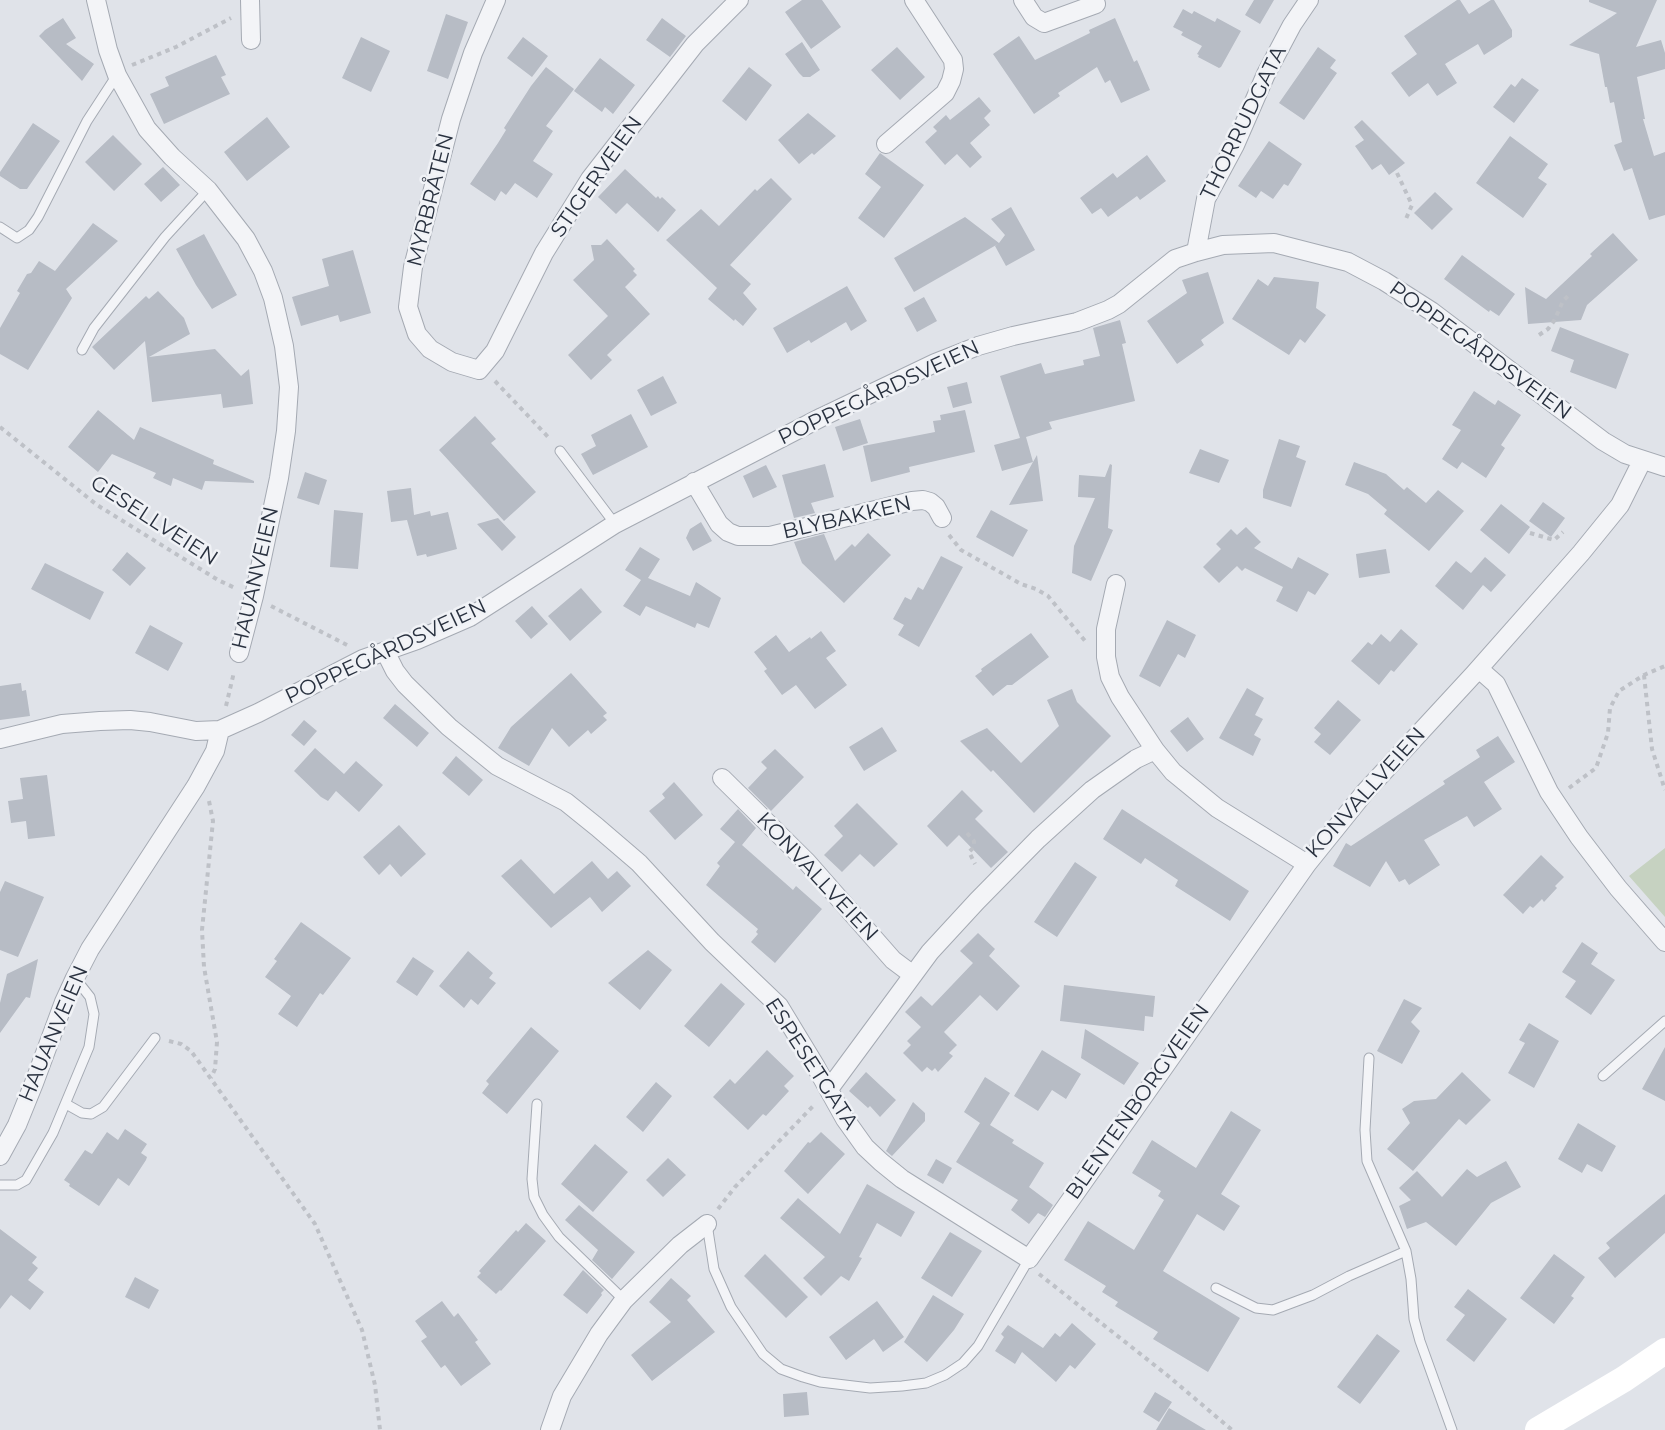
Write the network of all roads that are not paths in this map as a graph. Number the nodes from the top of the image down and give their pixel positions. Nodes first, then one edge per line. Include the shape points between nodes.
1 (96, 0) edge
2 (496, 0) edge
3 (739, 0) edge
4 (914, 0) edge
5 (1023, 0) edge
6 (1309, 0) edge
7 (250, 4) edge
8 (1096, 4) dead end
9 (251, 40) dead end
10 (116, 73) junction
11 (886, 144) dead end
12 (208, 190) junction
13 (0, 227) edge
14 (1196, 252) junction
15 (82, 350) dead end
16 (479, 370) joint
17 (560, 451) road end
18 (1642, 461) junction
19 (1665, 467) edge
20 (694, 482) junction
21 (942, 518) road end
22 (615, 524) junction
23 (1116, 584) dead end
24 (386, 651) junction
25 (239, 653) road end
26 (1479, 669) junction
27 (220, 730) junction
28 (0, 740) edge
29 (1155, 750) junction
30 (722, 778) dead end
31 (1307, 864) junction
32 (1665, 942) edge
33 (913, 975) junction
34 (75, 978) junction
35 (1665, 1021) edge
36 (155, 1038) road end
37 (1368, 1058) dead end
38 (1603, 1076) dead end
39 (830, 1089) junction
40 (66, 1104) junction
41 (537, 1104) dead end
42 (0, 1156) edge
43 (0, 1185) edge
44 (707, 1224) joint
45 (1406, 1251) junction
46 (1029, 1258) junction
47 (1216, 1288) dead end
48 (624, 1300) junction
49 (1665, 1351) edge
50 (550, 1430) edge
51 (1452, 1430) edge
52 (1538, 1430) edge

1 - 10 street, HAUANVEIEN
2 - 16 street, MYRBRÅTEN via 451,119 413,267 408,307 417,334 430,349 452,362
3 - 16 street, STIGERVEIEN via 695,44 590,179 544,253 501,342
4 - 11 street via 954,69 945,93
5 - 8 street via 1034,17 1044,23
6 - 14 street, THORRUDGATA via 1266,74 1206,199
7 - 9 street
10 - 12 street, HAUANVEIEN via 147,129
10 - 13 lane via 29,230 17,238
12 - 15 lane via 151,255 94,328
12 - 25 street, HAUANVEIEN via 246,238 263,271 284,346 289,387 279,478
14 - 18 street, POPPEGÅRDSVEIEN via 1223,245 1274,243 1348,262 1431,311 1603,441
14 - 20 street, POPPEGÅRDSVEIEN via 1175,259 1108,310 1077,322 1004,338 935,363
17 - 22 lane
18 - 19 street, POPPEGÅRDSVEIEN
18 - 26 street, KONVALLVEIEN via 1620,505
20 - 21 street, BLYBAKKEN via 719,524 738,536 770,536 923,500 936,507
20 - 22 street, POPPEGÅRDSVEIEN
22 - 24 street, POPPEGÅRDSVEIEN via 470,617
23 - 29 street via 1106,629 1110,677
24 - 27 street, POPPEGÅRDSVEIEN
24 - 39 street, ESPESETGATA via 415,695 472,747 511,775 566,802 639,862 712,942 779,1006
26 - 31 street, KONVALLVEIEN via 1365,792
26 - 32 street via 1496,684 1549,792 1579,837
27 - 28 street via 110,721 62,724
27 - 34 street, HAUANVEIEN via 215,751 196,786
29 - 31 street, KONVALLVEIEN via 1173,772 1216,808
29 - 33 street via 1092,790 1038,839 977,900
30 - 33 street, KONVALLVEIEN via 807,862 893,960
31 - 46 street, BLENTENBORGVEIEN
33 - 39 street
34 - 40 lane via 90,997 94,1014 89,1047
34 - 42 street, HAUANVEIEN via 26,1104
35 - 38 lane
36 - 40 lane via 103,1107 91,1114
37 - 45 lane via 1367,1161
39 - 46 street, ESPESETGATA via 845,1119 881,1162
40 - 43 lane via 26,1180 17,1185
41 - 48 lane via 534,1197 559,1238
44 - 46 lane, BLENTENBORGVEIEN via 714,1269 731,1307 763,1354 781,1369 820,1382 870,1388 926,1383 963,1363 978,1346
44 - 48 street
45 - 47 lane via 1273,1310 1256,1308
45 - 51 lane via 1414,1320
48 - 50 street via 562,1396
49 - 52 main road

